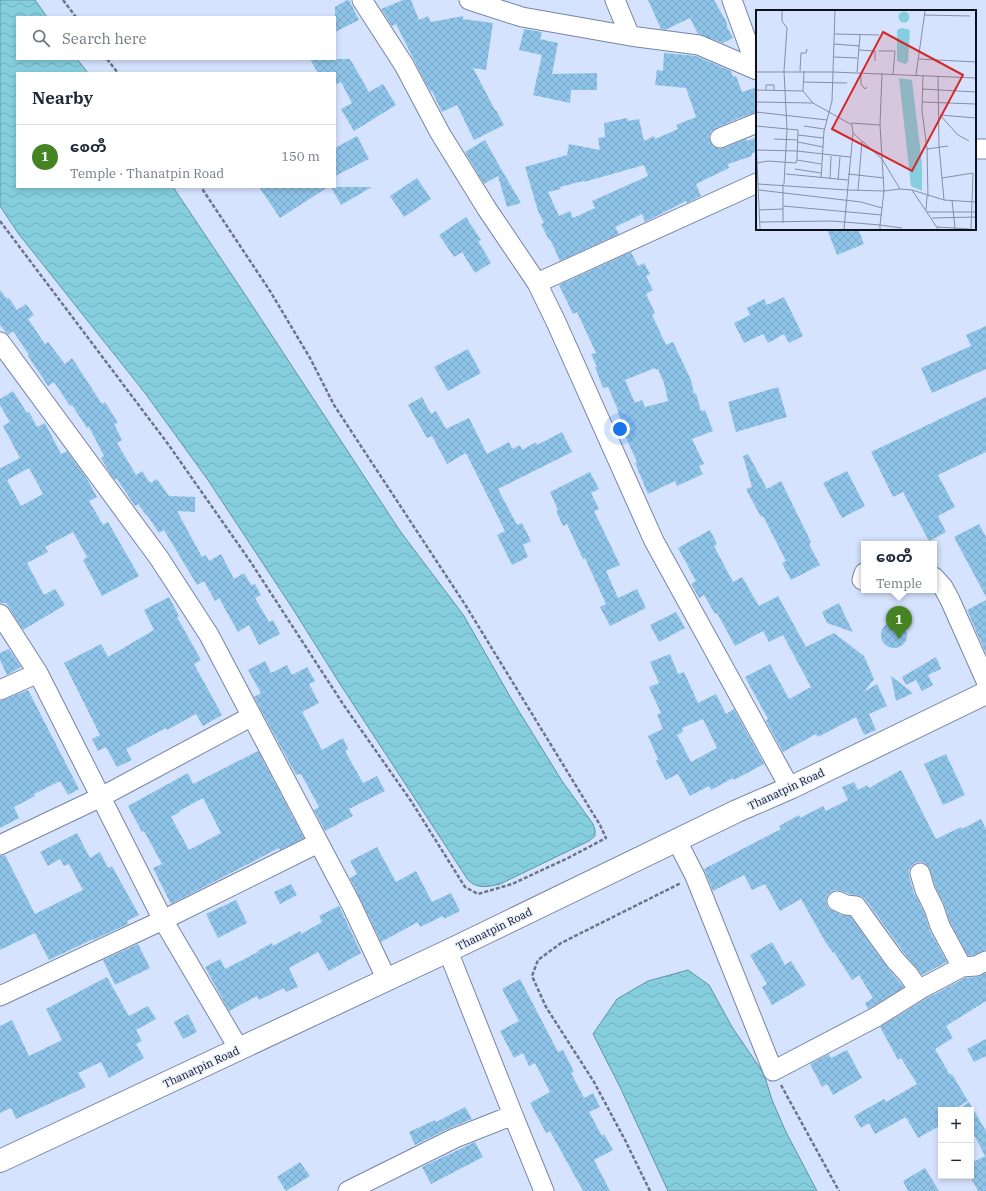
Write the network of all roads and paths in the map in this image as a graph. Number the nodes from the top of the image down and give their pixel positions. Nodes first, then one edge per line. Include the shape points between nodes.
1 (63, 0) edge
2 (362, 0) edge
3 (469, 0) edge
4 (615, 0) edge
5 (732, 0) edge
6 (75, 16) edge
7 (630, 36) junction
8 (109, 60) edge
9 (756, 66) edge
10 (756, 69) edge
11 (117, 72) edge
12 (756, 123) edge
13 (720, 138) dead end
14 (756, 183) edge
15 (202, 188) edge
16 (0, 221) edge
17 (537, 283) junction
18 (0, 342) edge
19 (937, 580) edge
20 (0, 614) edge
21 (38, 673) junction
22 (986, 681) edge
23 (4, 685) edge
24 (986, 693) edge
25 (252, 716) junction
26 (790, 788) junction
27 (101, 797) junction
28 (677, 841) junction
29 (318, 843) junction
30 (0, 845) edge
31 (920, 873) dead end
32 (695, 876) junction
33 (837, 901) dead end
34 (163, 920) junction
35 (448, 951) junction
36 (986, 961) edge
37 (962, 968) junction
38 (387, 980) junction
39 (924, 987) junction
40 (0, 996) edge
41 (239, 1049) junction
42 (773, 1071) junction
43 (513, 1115) junction
44 (0, 1161) edge
45 (348, 1191) edge
46 (544, 1191) edge
47 (650, 1191) edge
48 (839, 1191) edge

1 - 6 path
2 - 17 street via 404,65 467,178
3 - 7 street via 522,17
4 - 7 street
5 - 9 street
7 - 10 street via 699,45
8 - 11 path
12 - 13 street
14 - 17 street
15 - 16 path via 270,291 310,358 334,405 466,606 606,838 512,884 478,894 465,887 411,801 343,704 250,561 177,457
17 - 26 street via 654,541
18 - 25 street via 159,558 209,635
19 - 22 street via 950,600
20 - 21 street
21 - 23 street
21 - 27 street
24 - 26 main road, Thanatpin Road
25 - 27 street
25 - 29 street
26 - 28 main road, Thanatpin Road
27 - 30 street
27 - 34 street
28 - 32 street
28 - 35 main road, Thanatpin Road
29 - 34 street
29 - 38 street via 351,904
31 - 37 street via 940,926
32 - 42 street
32 - 47 path via 561,943 538,960 532,976 546,1007 594,1082
33 - 39 street via 856,906 917,987
34 - 40 street
34 - 41 street
35 - 38 main road, Thanatpin Road
35 - 43 street
36 - 37 street
37 - 39 street
38 - 41 main road, Thanatpin Road
39 - 42 street via 876,1017
41 - 44 main road, Thanatpin Road
42 - 48 path
43 - 45 street via 455,1138
43 - 46 street

